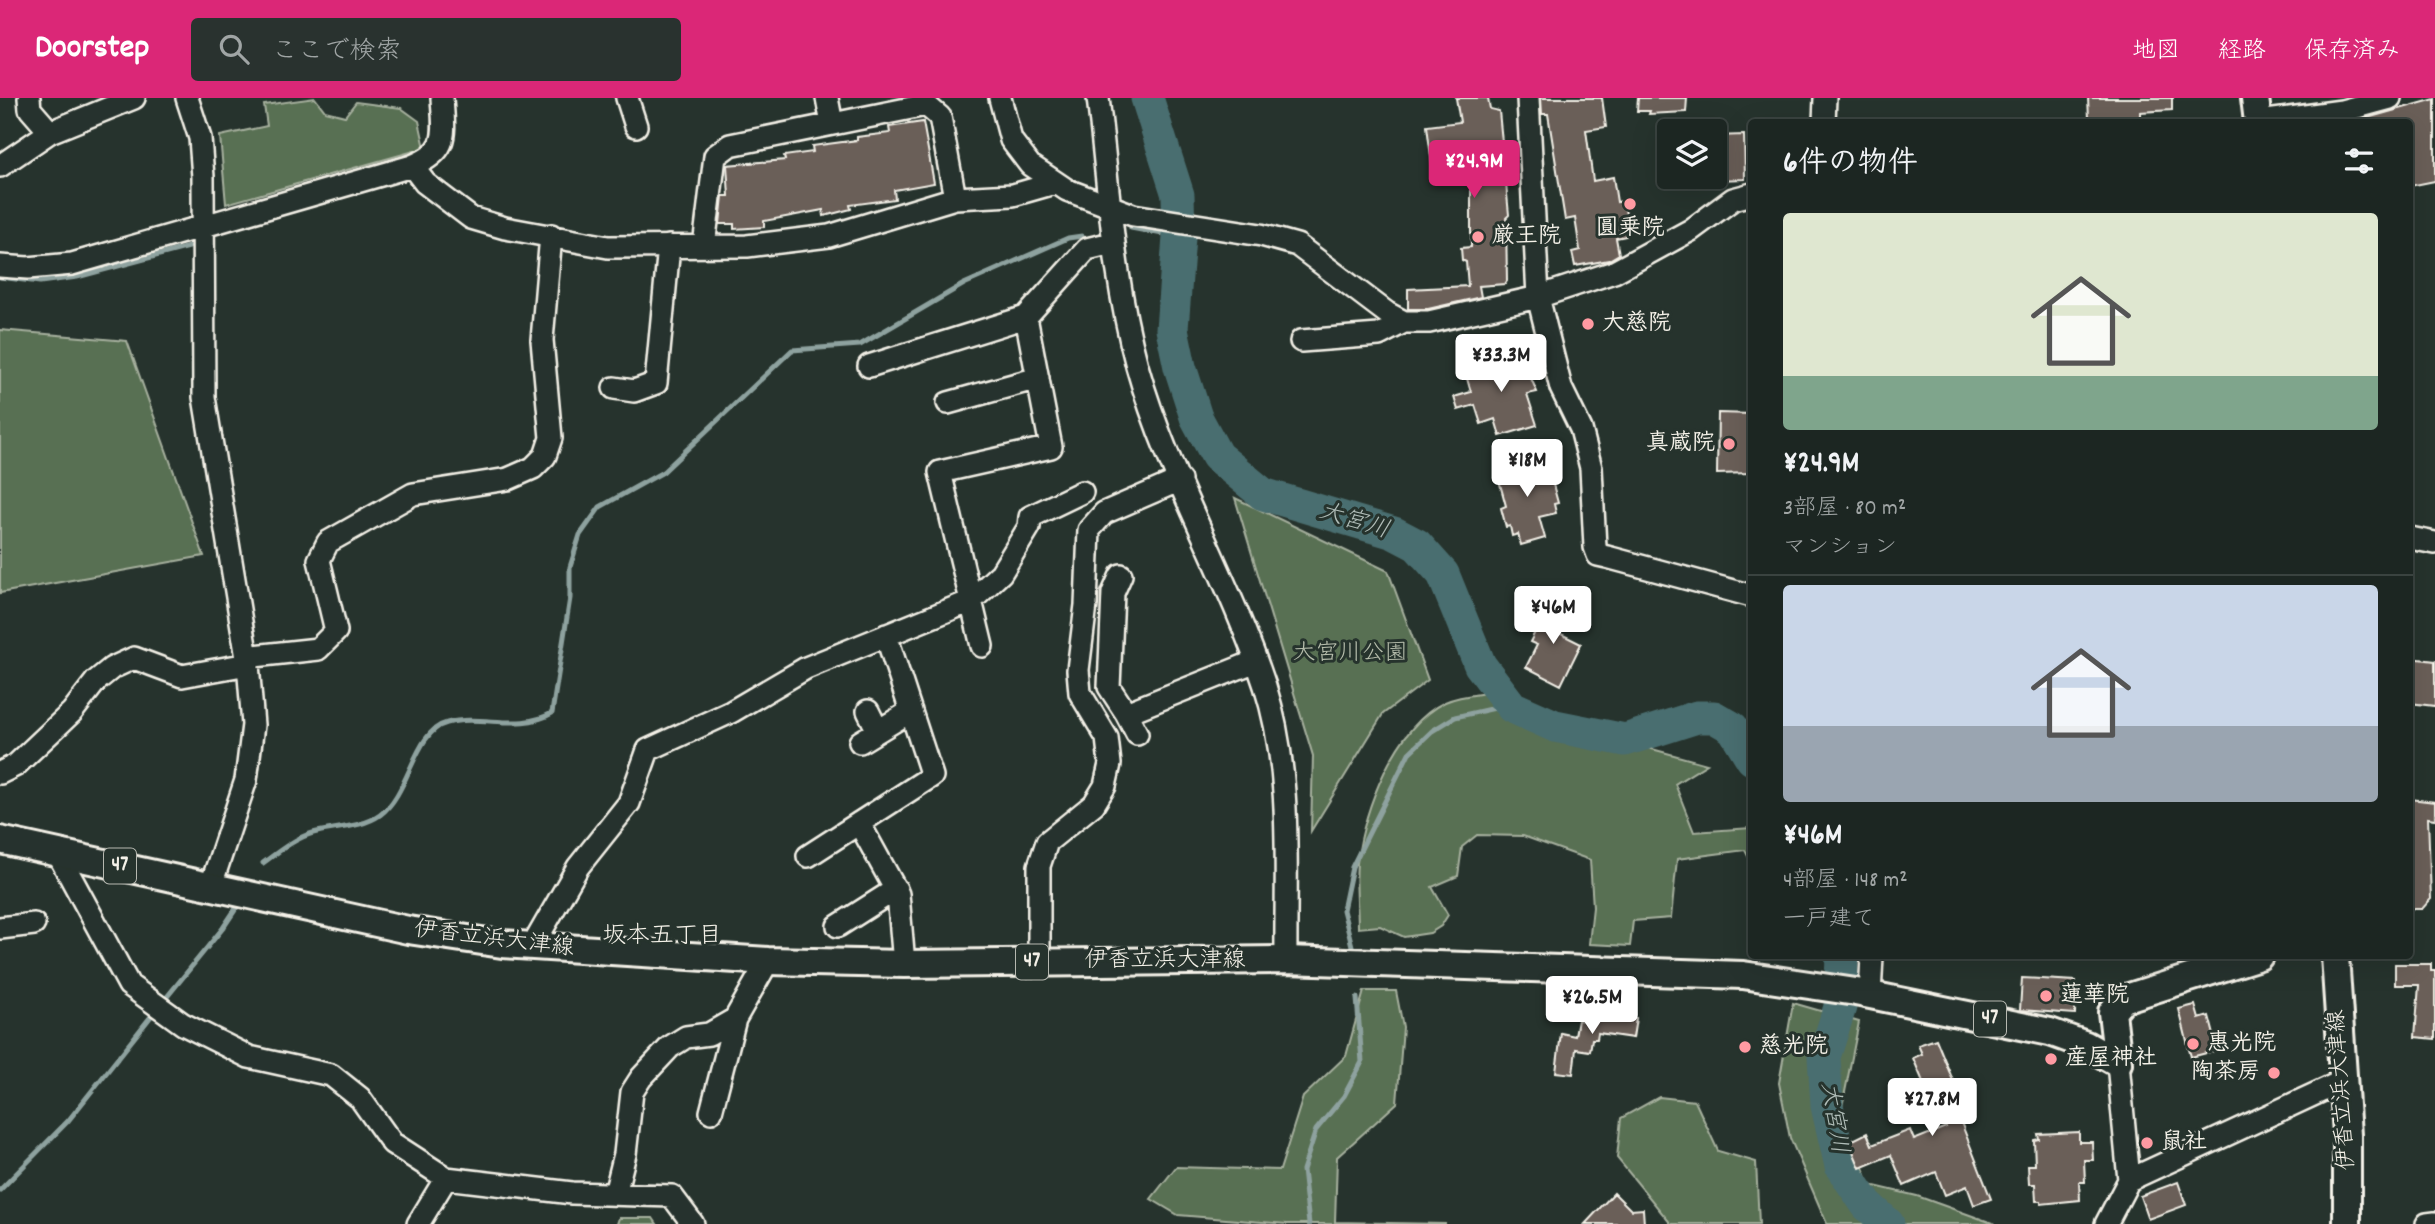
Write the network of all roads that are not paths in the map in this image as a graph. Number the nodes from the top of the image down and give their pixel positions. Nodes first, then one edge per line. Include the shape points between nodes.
1 (29, 98) edge
2 (134, 98) edge
3 (187, 98) edge
4 (442, 98) edge
5 (627, 98) edge
6 (827, 98) edge
7 (1000, 98) edge
8 (1098, 98) edge
9 (1528, 98) edge
10 (1825, 98) edge
11 (2255, 98) edge
12 (2390, 98) edge
13 (1824, 119) edge
14 (2258, 119) edge
15 (2281, 119) edge
16 (832, 124) junction
17 (636, 125) dead end
18 (50, 132) junction
19 (0, 166) edge
20 (412, 166) junction
21 (1055, 183) junction
22 (1748, 195) edge
23 (955, 198) junction
24 (1107, 204) junction
25 (202, 226) junction
26 (551, 235) junction
27 (1112, 243) junction
28 (669, 246) junction
29 (704, 246) junction
30 (0, 266) edge
31 (1538, 297) junction
32 (1026, 317) junction
33 (1404, 322) junction
34 (1301, 341) dead end
35 (869, 366) dead end
36 (1038, 378) junction
37 (614, 388) dead end
38 (948, 403) dead end
39 (1180, 480) junction
40 (1082, 492) dead end
41 (2413, 539) edge
42 (2435, 543) edge
43 (1121, 575) dead end
44 (1748, 595) edge
45 (971, 601) junction
46 (886, 635) junction
47 (982, 646) dead end
48 (1256, 661) junction
49 (248, 664) junction
50 (868, 711) dead end
51 (911, 711) junction
52 (1126, 713) junction
53 (1137, 734) dead end
54 (0, 773) edge
55 (859, 823) junction
56 (0, 840) edge
57 (57, 852) junction
58 (808, 856) dead end
59 (211, 885) junction
60 (896, 889) junction
61 (34, 924) dead end
62 (838, 926) dead end
63 (0, 928) edge
64 (532, 947) junction
65 (1871, 959) edge
66 (2250, 959) edge
67 (2334, 959) edge
68 (1286, 960) junction
69 (768, 961) junction
70 (1039, 962) junction
71 (904, 964) junction
72 (1863, 993) junction
73 (735, 1019) junction
74 (2118, 1063) junction
75 (2343, 1081) junction
76 (711, 1112) dead end
77 (446, 1178) junction
78 (2129, 1180) junction
79 (615, 1194) junction
80 (2435, 1223) edge
81 (418, 1224) edge
82 (694, 1224) edge
83 (2106, 1224) edge
84 (2347, 1224) edge
85 (2427, 1224) edge

1 - 18 street via 30,109
2 - 18 street
3 - 25 street via 200,138
4 - 20 street via 444,141 432,158
5 - 17 street
6 - 16 street
7 - 21 street via 1011,140 1030,165
8 - 24 street
9 - 31 street
10 - 13 street
11 - 14 main road
12 - 15 street via 2342,111
16 - 23 street via 926,105 940,117
16 - 29 street via 730,145 715,156
18 - 19 street
20 - 25 street
20 - 26 street via 425,183 471,218
21 - 23 street via 1013,195
21 - 24 street via 1081,198
22 - 31 street via 1733,199 1691,230 1614,272
23 - 29 street via 829,236
24 - 27 street
24 - 33 street via 1133,215 1297,245
25 - 30 street via 72,264
25 - 49 street via 204,397
26 - 28 street via 608,247
26 - 49 street via 542,340 551,439 545,456 533,468 508,479 413,494 328,542 319,560 336,631 318,649 254,656
27 - 32 street via 1087,249
27 - 39 street via 1137,365
28 - 29 street
28 - 37 street via 656,383 634,391
31 - 33 street via 1429,321
31 - 44 street via 1561,388 1581,429 1591,468 1598,555
32 - 35 street
32 - 36 street
33 - 34 street via 1379,335
36 - 38 street
36 - 45 street via 1051,447 940,472
39 - 48 street
39 - 70 street via 1104,513 1089,530 1080,693 1107,738 1110,764 1105,786 1094,804 1047,842 1039,866
40 - 45 street via 1030,517 1029,527 1001,573
41 - 42 street
43 - 52 street via 1113,593 1109,687
45 - 46 street
45 - 47 street
46 - 51 street
46 - 64 street via 806,668 731,712 648,750 629,803 578,867
48 - 52 street
48 - 68 street via 1281,759
49 - 54 street via 182,676 134,658 96,681 72,712 16,765
49 - 59 street via 253,725 246,780
50 - 51 street via 869,736
51 - 55 street via 932,776
52 - 53 street
55 - 58 street
55 - 60 street
56 - 57 main road, 伊香立浜大津線 / 47
57 - 59 main road, 伊香立浜大津線 / 47
57 - 77 street via 129,985 183,1024 249,1057 331,1075 360,1098 391,1143
59 - 64 main road, 伊香立浜大津線 / 47 via 408,930
60 - 62 street
60 - 71 street
61 - 63 street
64 - 69 main road, 伊香立浜大津線 / 47
65 - 72 street
66 - 74 main road via 2123,999 2112,1012
67 - 75 main road, 伊香立浜大津線
68 - 70 main road, 伊香立浜大津線 / 47
68 - 72 main road, 伊香立浜大津線 / 47 via 1743,975
69 - 71 main road, 伊香立浜大津線 / 47
69 - 73 street
70 - 71 main road, 伊香立浜大津線 / 47
72 - 74 main road, 伊香立浜大津線 / 47 via 2049,1032
73 - 76 street
73 - 79 street via 709,1034 686,1037 670,1046 632,1092
74 - 78 street
75 - 78 street
75 - 84 main road, 伊香立浜大津線
77 - 79 street
77 - 81 street
78 - 83 street
79 - 82 street via 671,1196
80 - 85 street

